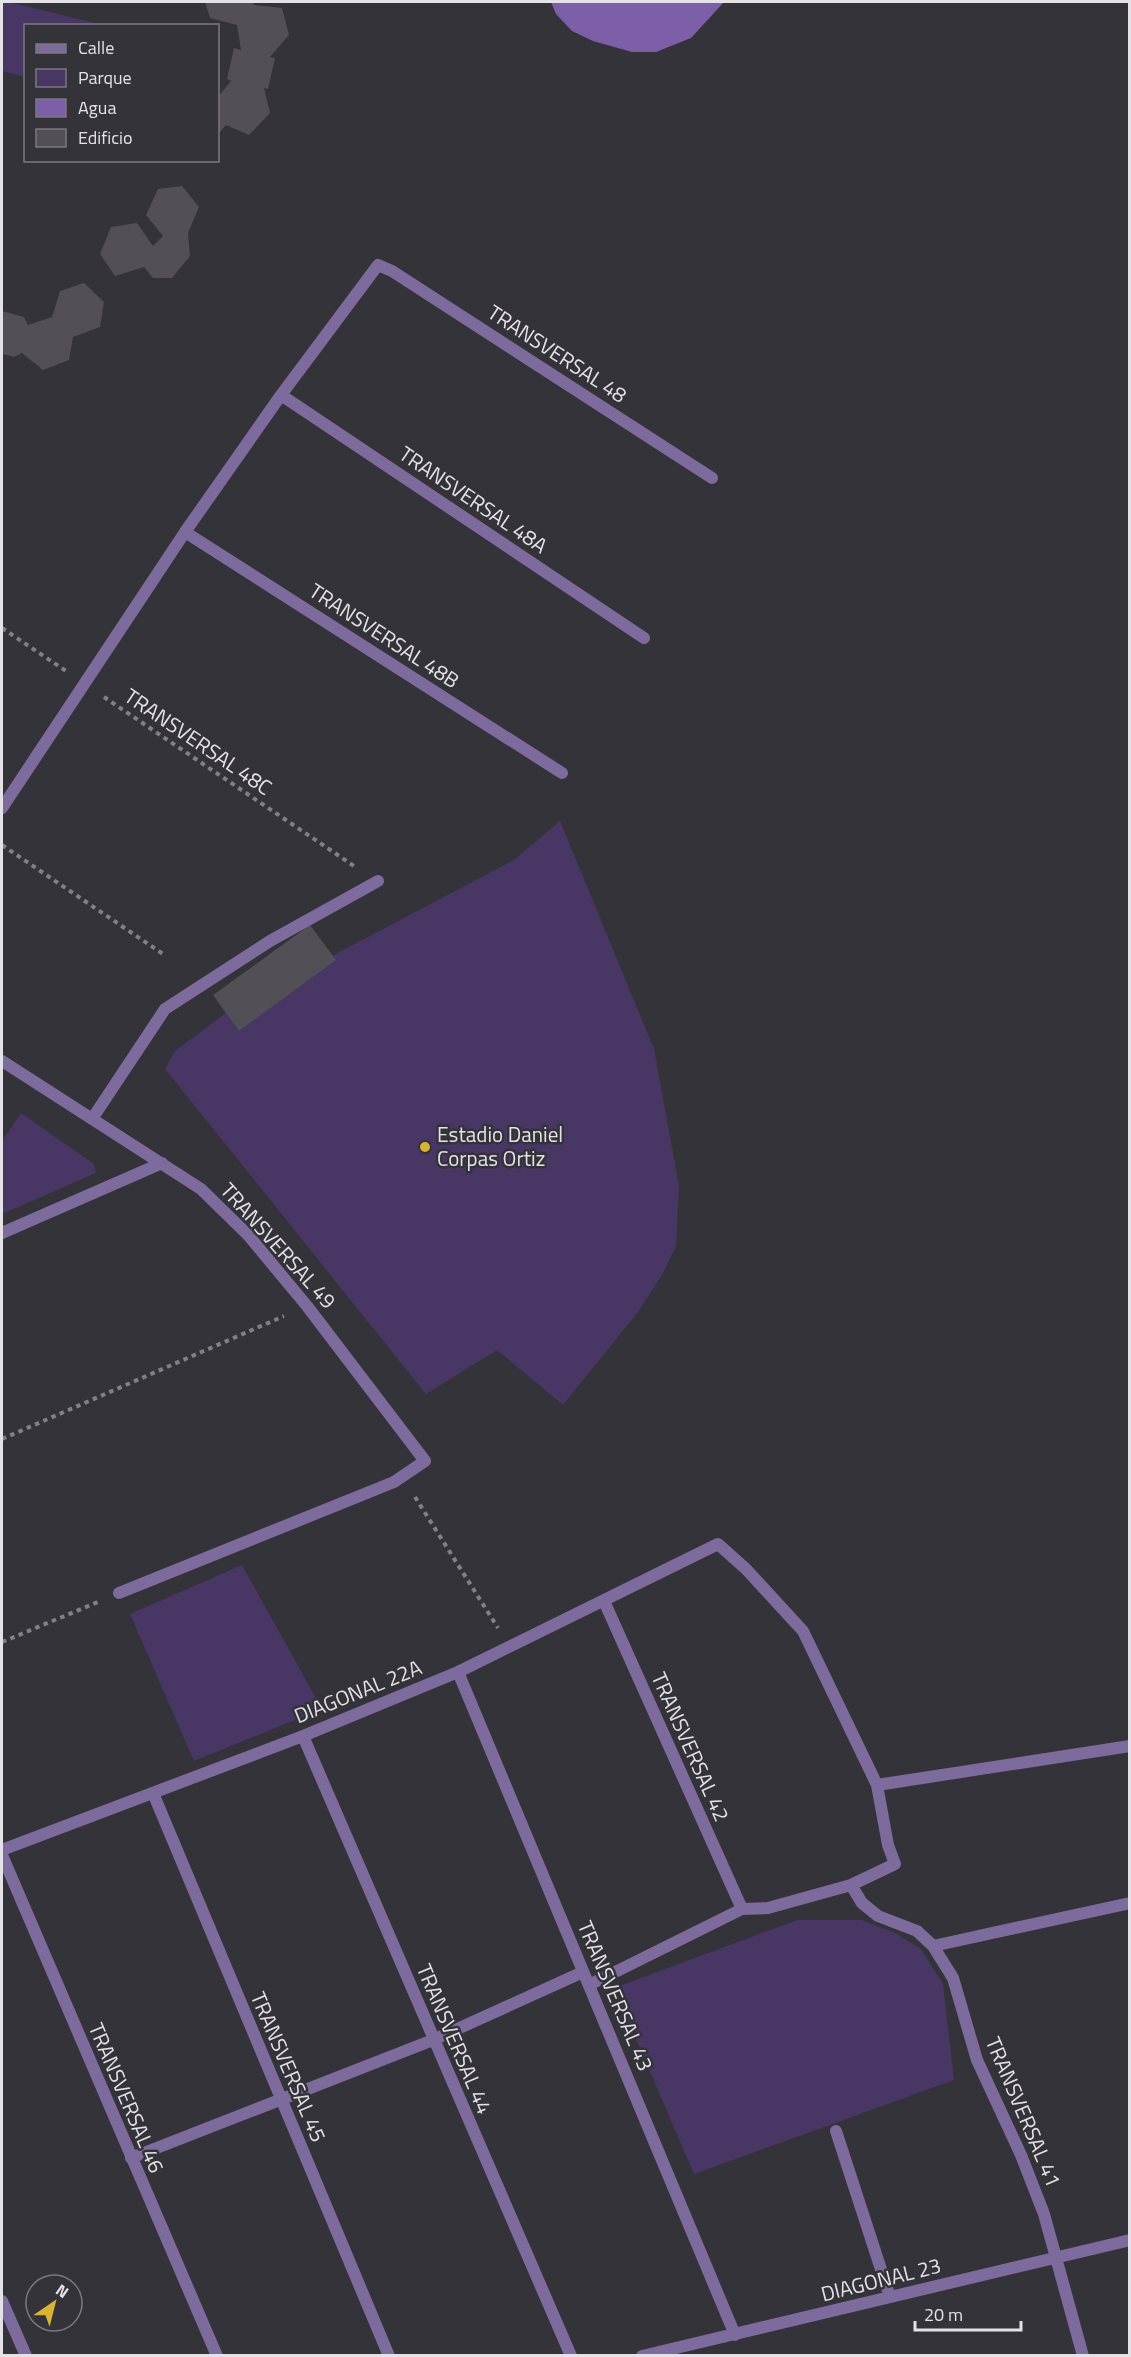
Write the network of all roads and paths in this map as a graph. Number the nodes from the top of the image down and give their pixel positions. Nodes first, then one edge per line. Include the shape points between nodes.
1 (281, 395) junction
2 (712, 478) dead end
3 (184, 532) junction
4 (2, 628) edge
5 (644, 638) dead end
6 (83, 683) junction
7 (562, 773) dead end
8 (2, 808) edge
9 (2, 845) edge
10 (378, 881) joint
11 (163, 954) dead end
12 (2, 1061) edge
13 (92, 1119) junction
14 (162, 1162) junction
15 (2, 1233) edge
16 (307, 1306) junction
17 (2, 1439) edge
18 (402, 1476) junction
19 (119, 1593) joint
20 (604, 1601) junction
21 (2, 1642) edge
22 (510, 1647) junction
23 (458, 1672) junction
24 (303, 1736) junction
25 (1130, 1746) edge
26 (877, 1785) junction
27 (153, 1793) junction
28 (2, 1850) edge
29 (2, 1855) edge
30 (850, 1885) junction
31 (1130, 1903) edge
32 (742, 1910) junction
33 (933, 1946) junction
34 (584, 1972) junction
35 (589, 1984) junction
36 (433, 2040) junction
37 (281, 2100) junction
38 (836, 2131) dead end
39 (131, 2158) junction
40 (1130, 2240) edge
41 (1055, 2258) junction
42 (890, 2297) junction
43 (2, 2301) edge
44 (735, 2335) junction
45 (26, 2355) edge
46 (218, 2355) edge
47 (389, 2355) edge
48 (571, 2355) edge
49 (642, 2355) edge
50 (1083, 2355) edge

1 - 2 street, TRANSVERSAL 48 via 378,265
1 - 3 street
1 - 5 street, TRANSVERSAL 48A
3 - 6 street
3 - 7 street, TRANSVERSAL 48B
4 - 6 path, TRANSVERSAL 48C
6 - 8 street
6 - 10 path, TRANSVERSAL 48C
9 - 11 path
10 - 13 street via 270,941 165,1009
12 - 13 street, TRANSVERSAL 49
13 - 14 street, TRANSVERSAL 49
14 - 15 street
14 - 16 street, TRANSVERSAL 49 via 201,1189 248,1235
16 - 17 path
16 - 18 street, TRANSVERSAL 49 via 425,1461
18 - 19 street
18 - 22 path
19 - 21 path
20 - 22 street, DIAGONAL 22A
20 - 26 street, DIAGONAL 22A via 718,1544 803,1631
20 - 32 street, TRANSVERSAL 42
22 - 23 street, DIAGONAL 22A
23 - 24 street, DIAGONAL 22A
23 - 34 street, TRANSVERSAL 43
24 - 27 street, DIAGONAL 22A
24 - 36 street, TRANSVERSAL 44
25 - 26 street
26 - 30 street via 895,1864
27 - 28 street, DIAGONAL 22A
27 - 37 street, TRANSVERSAL 45
29 - 39 street, TRANSVERSAL 46
30 - 32 street via 768,1908
30 - 33 street, TRANSVERSAL 41 via 878,1916 917,1931
31 - 33 street
32 - 35 street
33 - 41 street, TRANSVERSAL 41 via 952,1978 977,2061 1021,2155 1044,2214
34 - 35 street, TRANSVERSAL 43
34 - 36 street
35 - 44 street, TRANSVERSAL 43
36 - 37 street
36 - 48 street, TRANSVERSAL 44
37 - 39 street
37 - 47 street, TRANSVERSAL 45
38 - 42 street
39 - 46 street, TRANSVERSAL 46
40 - 41 street, DIAGONAL 23
41 - 42 street, DIAGONAL 23
41 - 50 street, TRANSVERSAL 41
42 - 44 street, DIAGONAL 23
43 - 45 street
44 - 49 street, DIAGONAL 23

